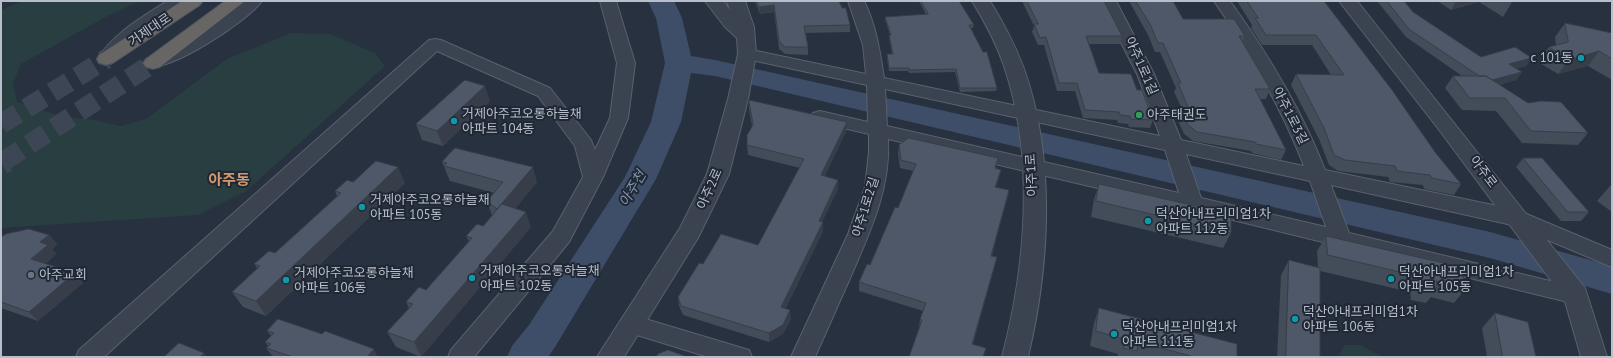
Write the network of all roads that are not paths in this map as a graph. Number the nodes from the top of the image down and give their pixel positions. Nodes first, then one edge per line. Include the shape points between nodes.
1 (179, 1) edge
2 (194, 1) edge
3 (236, 1) edge
4 (253, 1) edge
5 (608, 1) edge
6 (714, 1) edge
7 (736, 1) edge
8 (856, 1) edge
9 (981, 1) edge
10 (1108, 1) edge
11 (1222, 1) edge
12 (1348, 1) edge
13 (747, 46) junction
14 (106, 59) joint
15 (153, 63) joint
16 (876, 82) junction
17 (800, 113) edge
18 (1026, 114) junction
19 (877, 130) junction
20 (1175, 146) junction
21 (1033, 167) junction
22 (1318, 175) junction
23 (594, 177) junction
24 (1192, 203) junction
25 (1517, 218) junction
26 (1340, 238) junction
27 (1612, 259) edge
28 (1576, 295) junction
29 (632, 324) junction
30 (88, 357) edge
31 (460, 357) edge
32 (610, 357) edge
33 (740, 357) edge
34 (803, 357) edge
35 (1014, 357) edge
36 (1594, 357) edge

1 - 14 street via 120,41 111,49
2 - 14 highway, 거제대로
3 - 15 highway
4 - 15 street via 191,46
5 - 23 street via 626,63 619,118
6 - 13 street
7 - 13 street, 아주2로
8 - 16 street, 아주1로2길 via 871,45
9 - 18 street, 아주1로 via 998,27 1017,77
10 - 20 street, 아주1로1길 via 1124,29
11 - 22 street, 아주1로3길 via 1240,27 1294,121
12 - 25 street, 아주로
13 - 16 street
13 - 29 street, 아주2로 via 746,101 718,174 690,232
16 - 18 street
16 - 19 street, 아주1로2길
17 - 19 street
18 - 20 street
18 - 21 street, 아주1로
19 - 21 street
19 - 34 street, 아주1로2길 via 880,152 874,187 859,234
20 - 22 street
20 - 24 street, 아주1로1길
21 - 24 street
21 - 35 street, 아주1로 via 1034,253 1020,339
22 - 25 street
22 - 26 street, 아주1로3길
23 - 30 street via 584,145 544,92 435,44
23 - 31 street via 561,236
24 - 26 street
25 - 27 street
25 - 28 street, 아주로
26 - 28 street
28 - 36 street, 아주로
29 - 32 street, 아주2로
29 - 33 street

